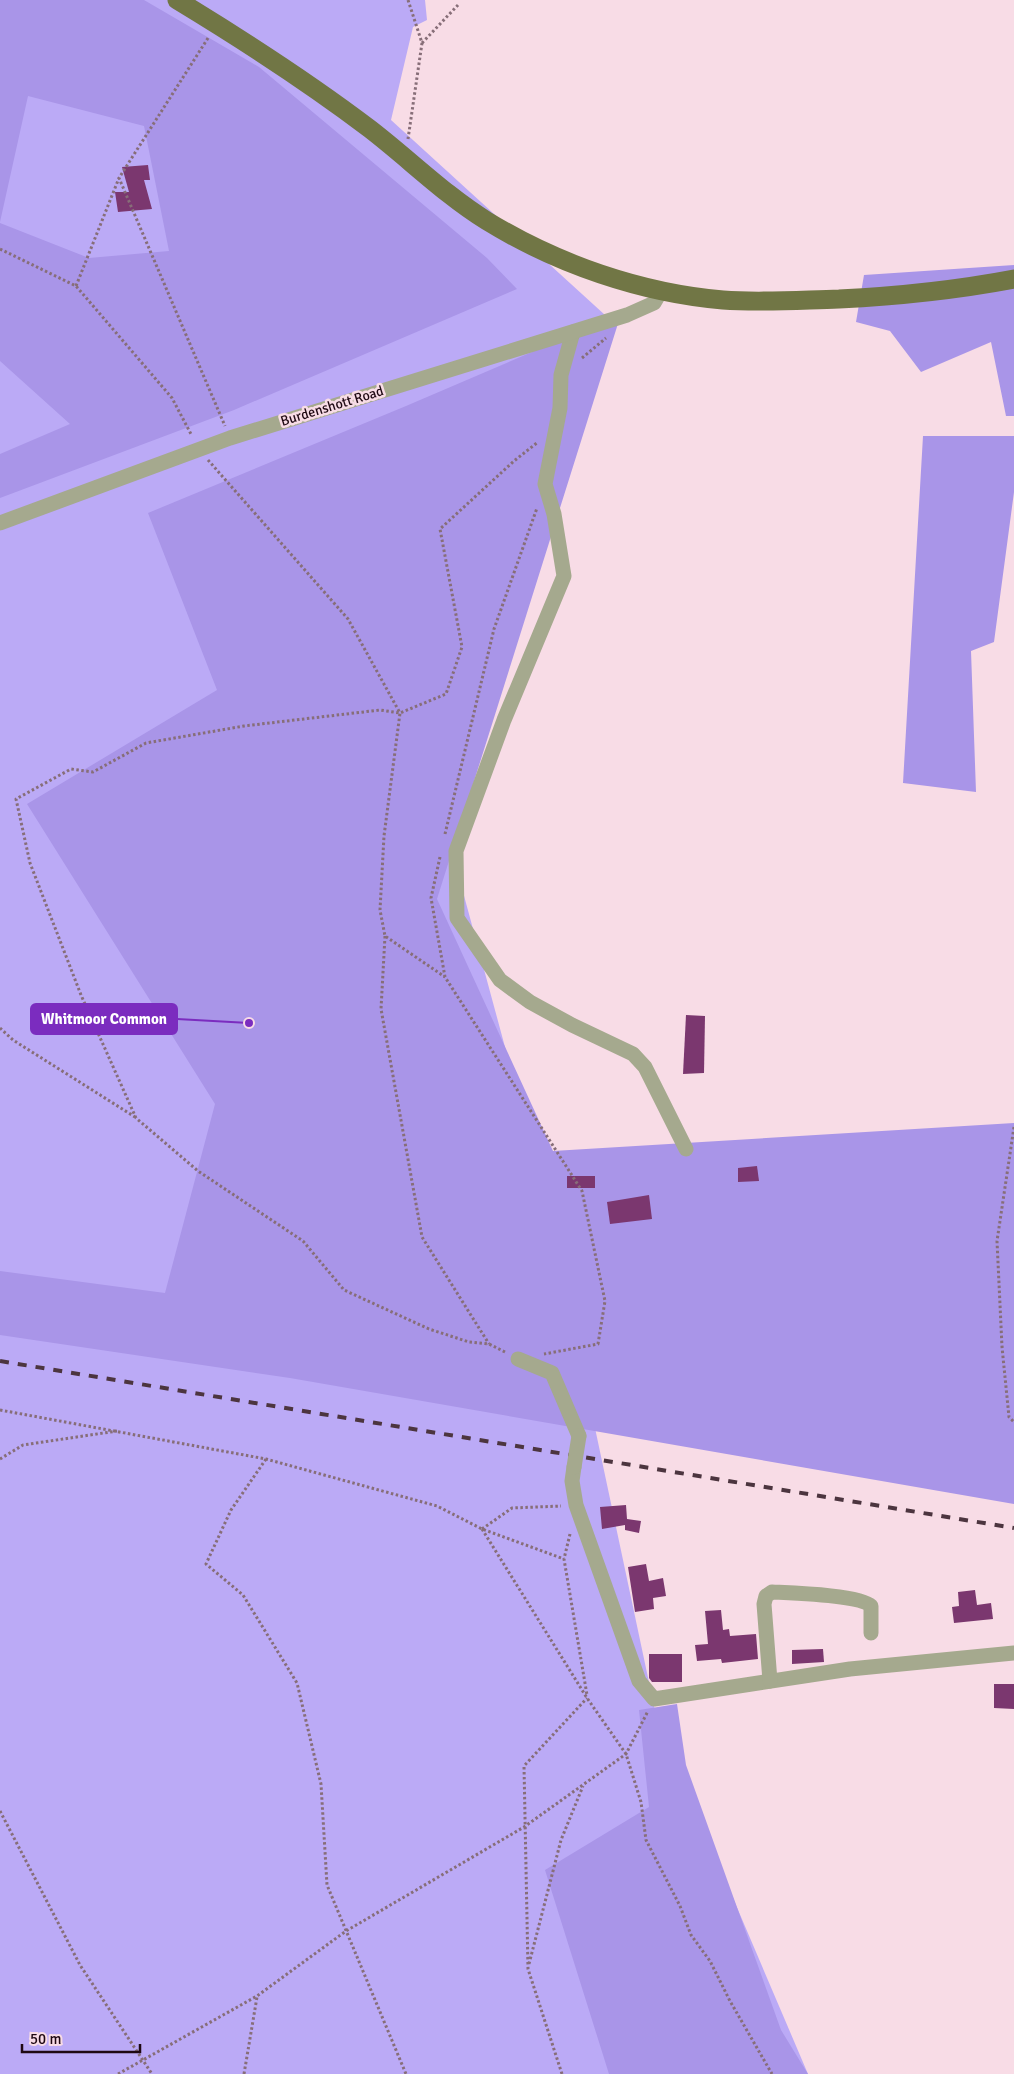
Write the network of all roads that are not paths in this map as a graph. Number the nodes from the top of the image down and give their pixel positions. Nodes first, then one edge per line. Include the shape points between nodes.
1 (177, 0) edge
2 (1014, 279) edge
3 (661, 291) junction
4 (572, 332) junction
5 (0, 523) edge
6 (686, 1149) dead end
7 (518, 1359) road end
8 (871, 1632) dead end
9 (1014, 1653) edge
10 (770, 1681) junction

1 - 3 main road via 292,73 486,221 581,266
2 - 3 main road via 956,290 782,301 725,300
3 - 4 street, Burdenshott Road via 654,303 642,309
4 - 5 street, Burdenshott Road via 230,438
4 - 6 street via 561,375 560,408 545,484 554,514 564,576 504,720 456,851 458,918 500,980 530,1002 633,1054 645,1067
7 - 10 street, bridge via 552,1373 579,1436 572,1480 576,1505 639,1681 654,1699
8 - 10 street via 871,1606 867,1602 772,1592 766,1596 764,1604
9 - 10 street via 850,1669

